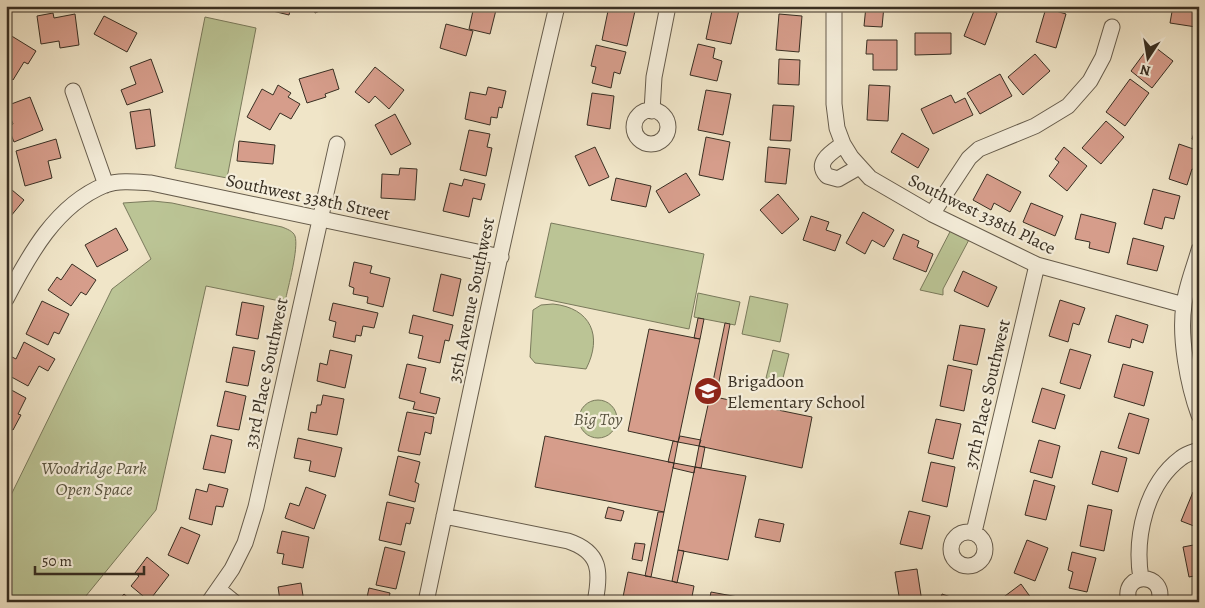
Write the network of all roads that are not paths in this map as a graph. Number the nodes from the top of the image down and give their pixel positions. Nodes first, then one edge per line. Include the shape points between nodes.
1 (558, 6) edge
2 (668, 6) edge
3 (834, 6) edge
4 (1112, 27) dead end
5 (73, 91) dead end
6 (652, 110) dead end
7 (337, 144) dead end
8 (851, 156) junction
9 (106, 185) junction
10 (932, 214) junction
11 (319, 219) junction
12 (1199, 250) edge
13 (501, 257) junction
14 (1037, 265) junction
15 (6, 299) edge
16 (1184, 305) junction
17 (1199, 415) edge
18 (1199, 450) edge
19 (444, 516) junction
20 (974, 532) dead end
21 (1141, 579) junction
22 (218, 589) junction
23 (209, 602) edge
24 (234, 602) edge
25 (426, 602) edge
26 (595, 602) edge
27 (1129, 602) edge
28 (1159, 602) edge

1 - 13 street, 35th Avenue Southwest
2 - 6 street via 654,76
3 - 8 street via 834,104 837,128
4 - 10 street via 1090,81 1068,106 1035,126 979,149 969,158
5 - 9 street
7 - 11 street, 33rd Place Southwest
8 - 8 street via 824,158 824,174 838,179
8 - 10 street, Southwest 338th Place via 870,178
9 - 11 street, Southwest 338th Street via 151,182
9 - 15 street via 81,199 54,222 28,258
10 - 14 street, Southwest 338th Place
11 - 13 street, Southwest 338th Street
11 - 22 street, 33rd Place Southwest via 256,507 245,543
12 - 16 street
13 - 19 street, 35th Avenue Southwest
14 - 16 street, Southwest 338th Place
14 - 20 street, 37th Place Southwest
16 - 17 street via 1187,366
18 - 21 street via 1171,466 1150,499 1140,548
19 - 25 street, 35th Avenue Southwest
19 - 26 street via 581,545 588,550 598,568
21 - 27 street via 1128,589
21 - 28 street via 1157,584
22 - 23 street, 33rd Place Southwest
22 - 24 street

